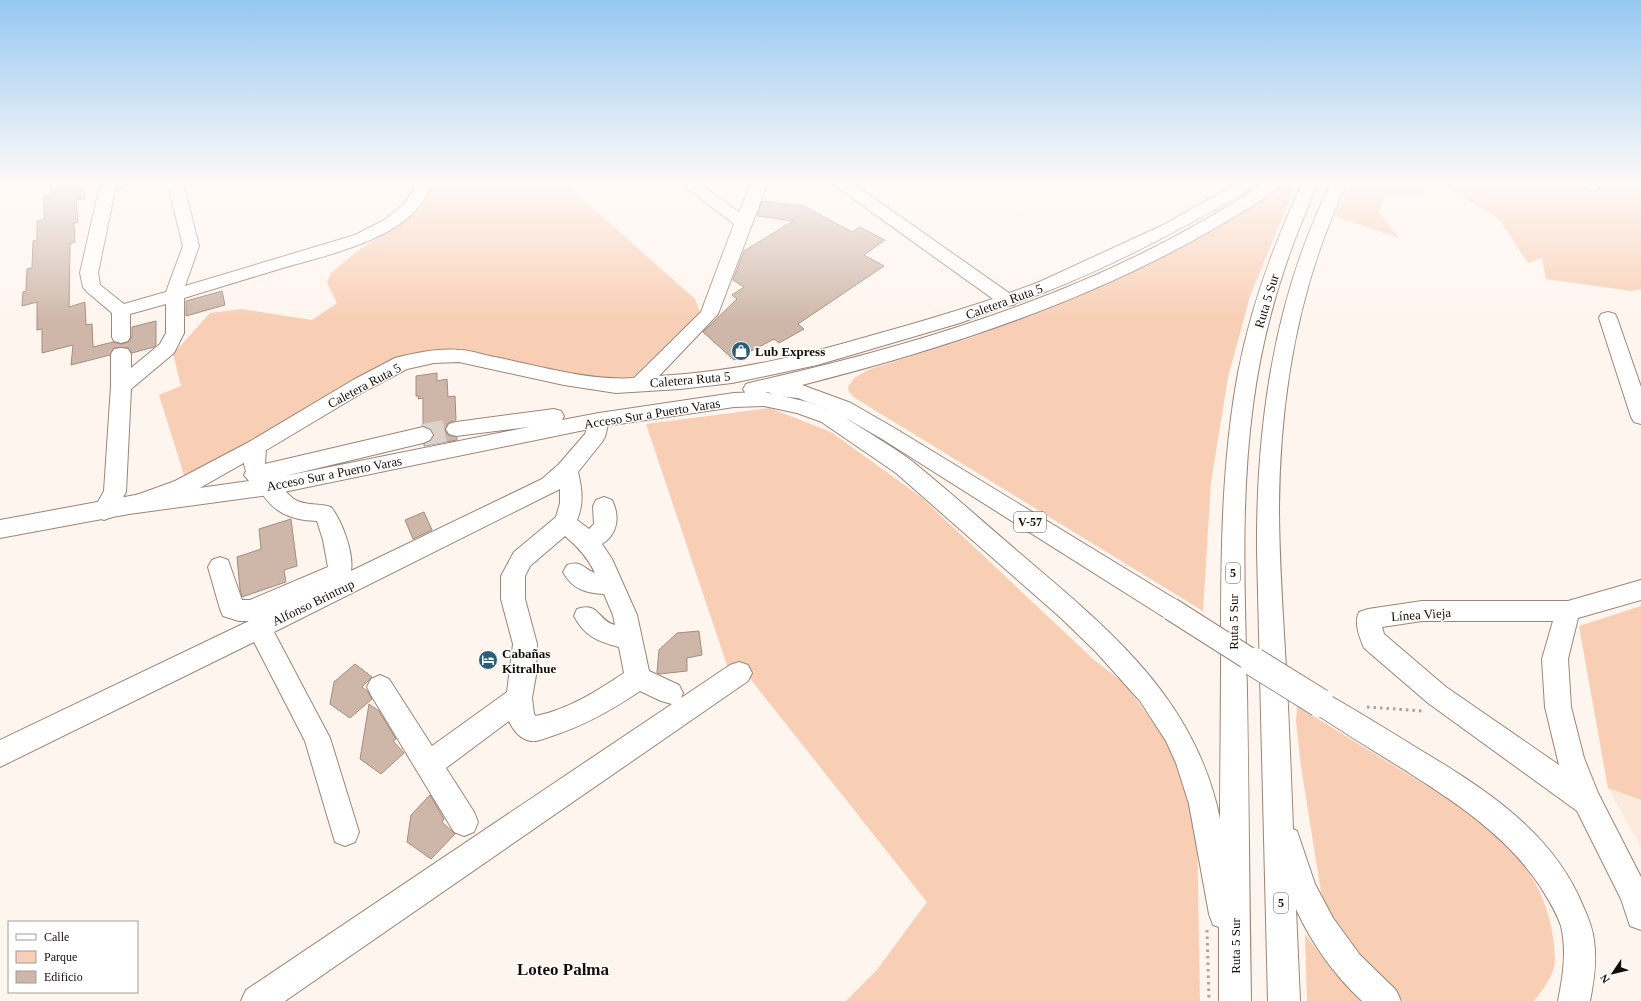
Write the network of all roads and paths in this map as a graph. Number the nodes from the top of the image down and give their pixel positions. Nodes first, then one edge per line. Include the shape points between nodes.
1 (98, 229) edge
2 (187, 229) edge
3 (381, 229) edge
4 (741, 229) edge
5 (906, 229) edge
6 (1169, 229) edge
7 (1201, 229) edge
8 (1290, 229) edge
9 (1319, 229) edge
10 (174, 294) junction
11 (1008, 301) junction
12 (121, 311) junction
13 (1608, 318) dead end
14 (640, 384) junction
15 (121, 386) junction
16 (753, 389) junction
17 (1641, 417) edge
18 (830, 418) junction
19 (599, 420) junction
20 (456, 429) tunnel mouth
21 (889, 434) junction
22 (423, 435) tunnel mouth
23 (256, 447) junction
24 (567, 470) junction
25 (264, 481) junction
26 (131, 506) junction
27 (604, 506) dead end
28 (104, 511) junction
29 (566, 523) junction
30 (0, 529) edge
31 (587, 541) junction
32 (220, 567) dead end
33 (575, 572) dead end
34 (611, 584) junction
35 (1641, 590) edge
36 (1568, 611) junction
37 (586, 616) dead end
38 (259, 628) junction
39 (630, 639) junction
40 (739, 673) dead end
41 (638, 678) junction
42 (380, 687) dead end
43 (670, 693) dead end
44 (519, 698) junction
45 (1366, 706) dead end
46 (1427, 711) dead end
47 (0, 754) edge
48 (429, 764) junction
49 (1587, 801) junction
50 (1278, 805) junction
51 (464, 822) dead end
52 (345, 832) dead end
53 (1641, 915) edge
54 (1207, 926) dead end
55 (1235, 988) edge
56 (1574, 994) edge
57 (257, 1001) edge
58 (1209, 1001) edge
59 (1284, 1001) edge
60 (1385, 1001) edge

1 - 12 main road via 89,273 92,287
2 - 10 main road via 191,246
3 - 10 main road via 371,235 322,252
4 - 14 main road via 709,314
5 - 11 main road
6 - 11 main road, Caletera Ruta 5 via 1080,271
7 - 16 main road via 1160,251 1092,282 999,320 806,378
8 - 55 main road, Ruta 5 Sur / 5 via 1263,310 1246,388 1239,438 1233,563
9 - 50 main road, Ruta 5 Sur / 5 via 1294,303 1279,383 1270,464 1268,542
10 - 12 main road
10 - 15 main road via 176,329 173,339 163,352
11 - 14 main road, Caletera Ruta 5 via 817,358 766,370 724,377
12 - 15 main road
13 - 17 main road
14 - 23 main road, Caletera Ruta 5 via 616,386 459,356 434,357 402,363
15 - 28 main road via 115,492
16 - 20 main road, Acceso Sur a Puerto Varas / V-57
16 - 21 main road, V-57 via 800,391 844,408
18 - 19 main road, Acceso Sur a Puerto Varas / V-57 via 801,407 764,399 734,400
18 - 21 main road, V-57
18 - 55 main road via 904,467 1106,644 1149,693 1175,732 1189,761 1200,797 1210,836
19 - 24 main road, Alfonso Brintrup via 595,437
19 - 25 main road, Acceso Sur a Puerto Varas / V-57
21 - 56 main road, V-57, bridge via 1495,815 1535,854 1567,901 1574,920 1580,960
22 - 25 main road, Acceso Sur a Puerto Varas / V-57 via 318,459
23 - 25 main road via 253,462
23 - 26 main road, Caletera Ruta 5 via 183,487
24 - 29 main road via 572,508
24 - 38 main road, Alfonso Brintrup via 550,485 531,495
25 - 26 main road, Acceso Sur a Puerto Varas / V-57
25 - 32 main road via 281,502 295,511 323,513 327,517 340,570 259,607 239,612 232,609
26 - 28 main road, V-57
27 - 31 main road via 606,525 600,535
28 - 30 main road, V-57
29 - 31 main road
29 - 44 main road via 522,559 513,576 513,599 525,644 524,675
31 - 34 main road via 600,559
33 - 34 main road via 588,583
34 - 39 main road via 625,615
35 - 36 main road
36 - 49 main road, Línea Vieja via 1555,659 1558,707 1570,758
36 - 49 main road, Línea Vieja via 1422,611 1368,619 1373,640 1437,695
37 - 39 main road via 604,633
38 - 47 main road, Alfonso Brintrup
38 - 52 main road via 317,738
39 - 41 main road
40 - 57 main road
41 - 43 main road
41 - 44 main road via 611,696 558,722 532,729 522,720
42 - 48 main road
44 - 48 main road
45 - 46 path
48 - 51 main road
49 - 53 main road, Línea Vieja via 1634,894
50 - 59 main road, Ruta 5 Sur / 5
50 - 60 main road via 1299,881 1324,934 1357,975
54 - 58 path

